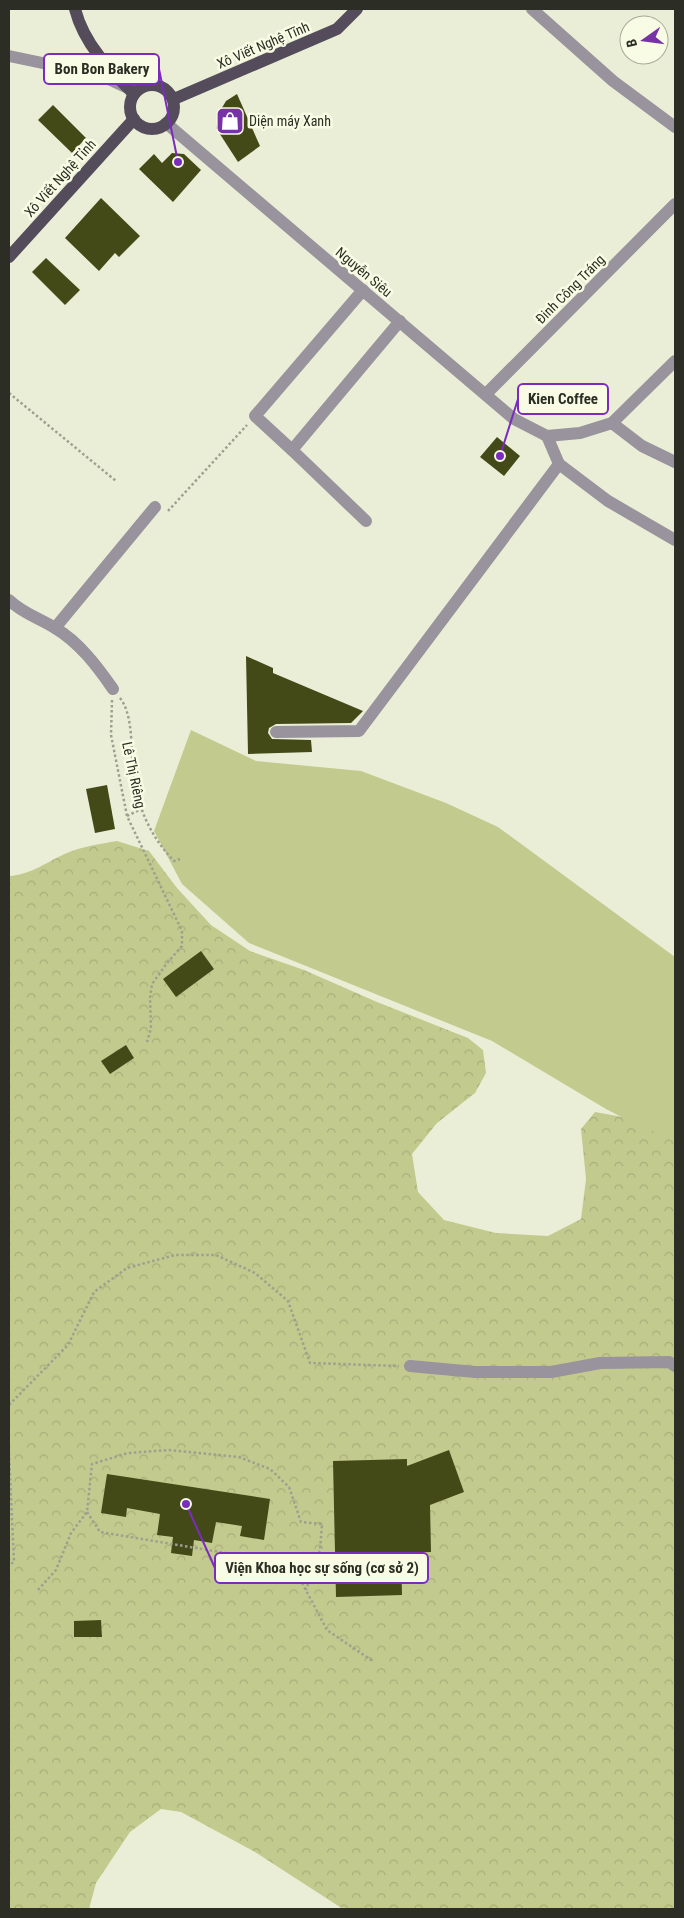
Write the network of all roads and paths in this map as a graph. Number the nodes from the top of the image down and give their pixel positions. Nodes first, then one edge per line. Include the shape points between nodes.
1 (75, 9) edge
2 (357, 9) edge
3 (532, 9) edge
4 (9, 56) edge
5 (131, 91) junction
6 (174, 99) junction
7 (134, 119) junction
8 (166, 123) junction
9 (675, 127) edge
10 (675, 204) edge
11 (9, 257) edge
12 (363, 290) junction
13 (400, 322) junction
14 (675, 362) edge
15 (9, 393) edge
16 (486, 394) junction
17 (255, 416) junction
18 (612, 424) junction
19 (547, 436) junction
20 (292, 450) junction
21 (675, 462) edge
22 (558, 464) junction
23 (116, 481) dead end
24 (155, 508) joint
25 (366, 521) dead end
26 (675, 540) edge
27 (9, 600) edge
28 (55, 628) junction
29 (113, 689) junction
30 (276, 732) dead end
31 (141, 809) junction
32 (127, 816) junction
33 (180, 858) dead end
34 (147, 1042) dead end
35 (410, 1366) joint
36 (675, 1366) edge
37 (9, 1405) edge
38 (9, 1453) edge
39 (87, 1512) junction
40 (9, 1565) edge
41 (38, 1590) dead end
42 (306, 1590) junction
43 (374, 1662) dead end

1 - 5 main road via 88,41
2 - 6 main road, Xô Viết Nghệ Tĩnh via 337,29
3 - 9 street via 613,81
4 - 5 street via 100,75
5 - 6 main road via 150,85 159,86
5 - 7 main road via 130,109
6 - 8 main road via 174,113
7 - 8 main road via 148,129 156,129
7 - 11 main road, Xô Viết Nghệ Tỉnh
8 - 12 street, Nguyễn Siêu
10 - 16 street, Đinh Công Tráng
12 - 13 street, Nguyễn Siêu
12 - 17 street
13 - 16 street, Nguyễn Siêu
13 - 20 street
14 - 18 street
15 - 23 path
16 - 19 street, Nguyễn Siêu via 514,419
17 - 20 street
17 - 24 path via 163,516
18 - 19 street via 580,433
18 - 21 street via 642,446
19 - 22 street
20 - 25 street
22 - 26 street via 608,501
22 - 30 street via 359,731
24 - 28 street
27 - 28 street
28 - 29 street via 80,647
29 - 31 path via 125,704
29 - 32 path, Lê Thị Riêng via 111,735
31 - 32 path
31 - 33 path via 159,845 174,861
32 - 34 path, Lê Thị Riêng via 182,931 182,946 152,984 151,1028
35 - 36 street via 475,1372 551,1372 600,1363 669,1362
35 - 37 path via 310,1364 288,1301 255,1273 216,1255 175,1255 126,1268 94,1292 68,1345
38 - 40 path via 14,1562
39 - 41 path via 71,1533 56,1570
39 - 42 path via 100,1532 292,1564
39 - 42 path via 92,1464 128,1453 169,1450 239,1457 270,1468 289,1487 301,1522 322,1524 320,1550
42 - 43 path via 328,1630

